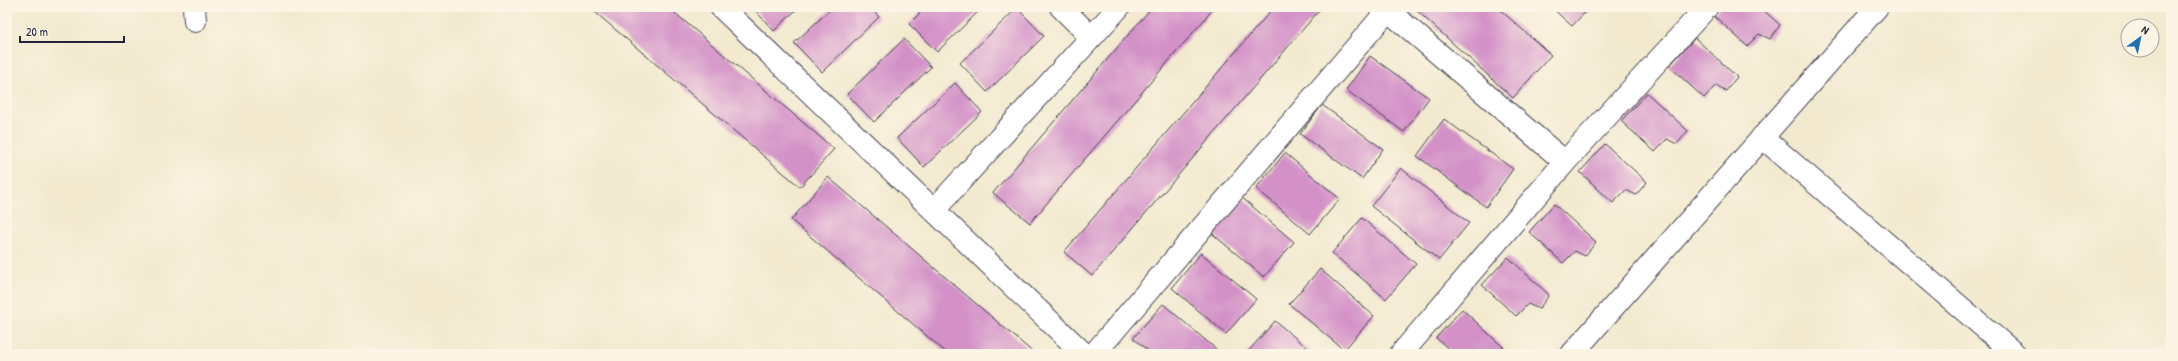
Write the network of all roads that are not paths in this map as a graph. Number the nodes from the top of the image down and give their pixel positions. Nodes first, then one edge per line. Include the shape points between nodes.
1 (721, 7) edge
2 (1061, 7) edge
3 (1119, 7) edge
4 (1707, 7) edge
5 (1877, 7) edge
6 (1386, 9) edge
7 (1092, 37) junction
8 (1762, 137) junction
9 (1565, 162) junction
10 (934, 210) junction
11 (1084, 354) edge
12 (1094, 354) edge
13 (1401, 354) edge
14 (1572, 354) edge
15 (2015, 354) edge

1 - 10 street
2 - 7 street
3 - 7 street
4 - 9 street
5 - 8 street
6 - 9 street
6 - 12 street
7 - 10 street
8 - 14 street
8 - 15 street
9 - 13 street
10 - 11 street

